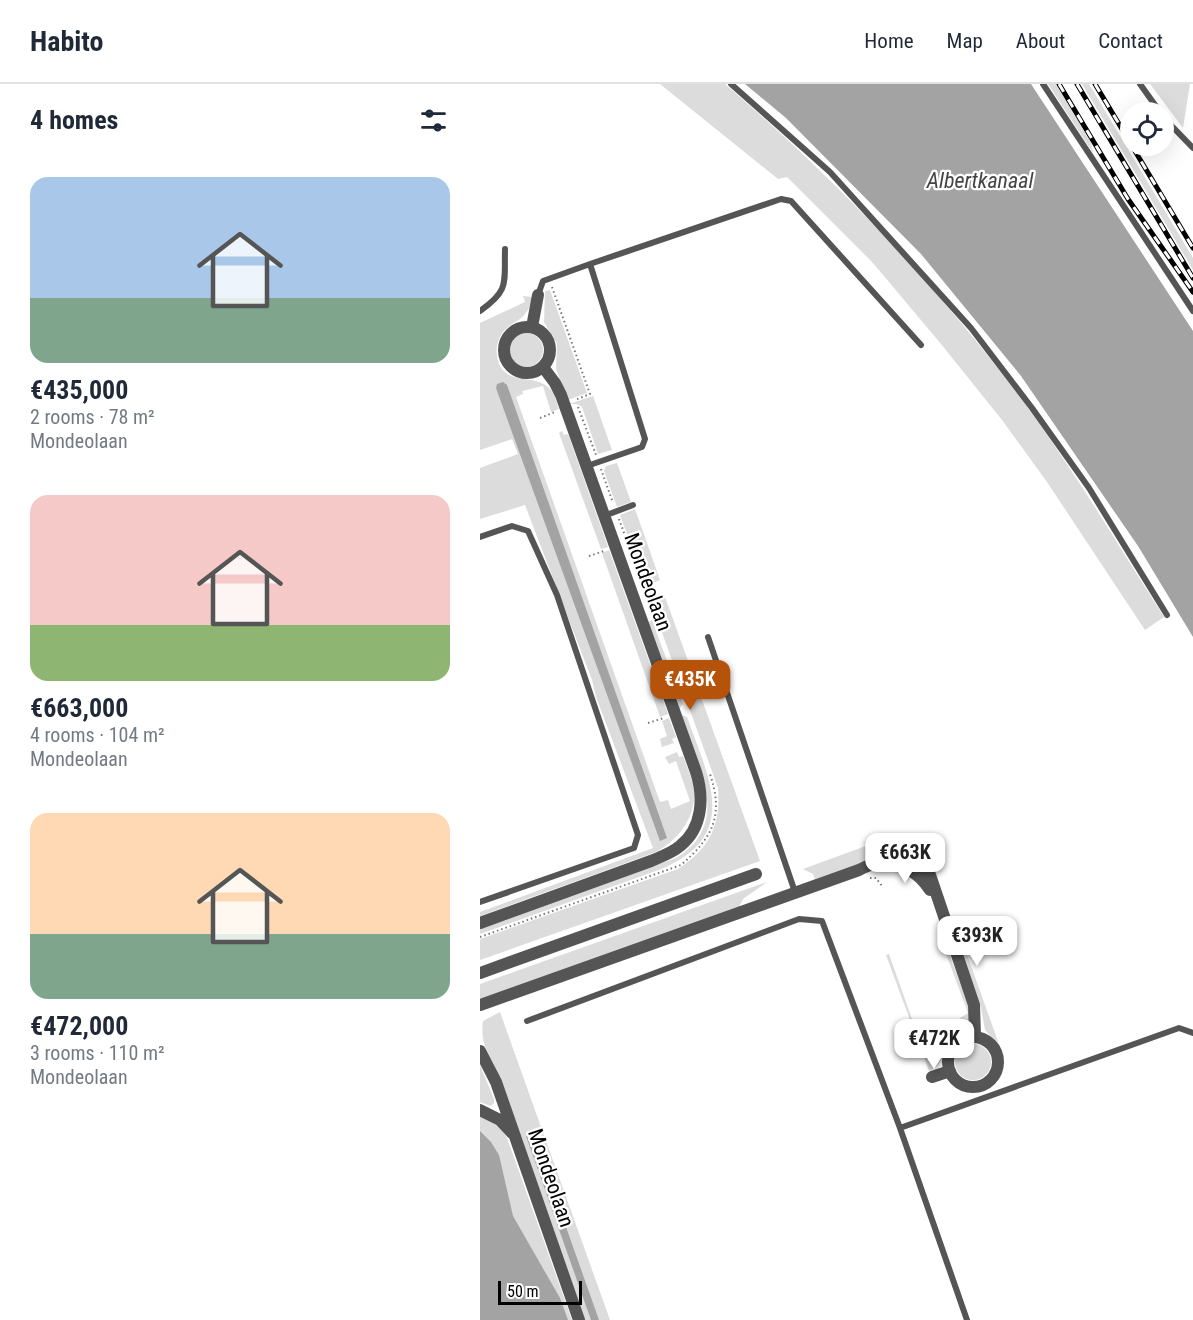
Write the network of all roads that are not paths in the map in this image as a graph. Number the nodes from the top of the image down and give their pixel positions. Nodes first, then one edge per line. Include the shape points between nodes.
1 (731, 84) edge
2 (1043, 84) edge
3 (1140, 84) edge
4 (1153, 102) edge
5 (1174, 128) edge
6 (1193, 148) edge
7 (505, 249) dead end
8 (590, 264) junction
9 (538, 295) joint
10 (1193, 310) edge
11 (480, 311) edge
12 (532, 327) junction
13 (921, 345) dead end
14 (543, 367) junction
15 (586, 467) junction
16 (633, 505) dead end
17 (604, 516) junction
18 (480, 537) edge
19 (1167, 615) dead end
20 (708, 638) dead end
21 (756, 874) dead end
22 (795, 893) junction
23 (480, 902) edge
24 (480, 923) edge
25 (480, 973) edge
26 (480, 1005) edge
27 (527, 1021) dead end
28 (1193, 1033) edge
29 (975, 1036) junction
30 (480, 1051) edge
31 (950, 1071) junction
32 (932, 1077) dead end
33 (480, 1110) edge
34 (900, 1128) junction
35 (517, 1138) junction
36 (579, 1320) edge
37 (967, 1320) edge

1 - 19 lane via 830,172 971,328 1089,488
2 - 10 lane
3 - 4 lane
5 - 6 lane
7 - 11 lane via 504,289
8 - 9 lane via 543,281
8 - 13 lane via 781,199 791,201
8 - 15 lane via 645,439 642,447
9 - 12 street
12 - 14 street via 543,333 550,344 550,357
12 - 14 street via 518,328 507,337 504,357 512,368 524,373
14 - 15 street, Mondeolaan via 555,383
15 - 17 street, Mondeolaan
16 - 17 lane
17 - 24 street, Mondeolaan via 700,784 699,815 689,837 667,854
18 - 23 lane via 512,526 528,531 557,595 638,835 633,848
20 - 22 lane
21 - 25 street
22 - 26 street
22 - 29 street via 870,865 897,865 911,870 926,883 939,904 974,1005
27 - 34 lane via 799,919 822,921
28 - 34 lane via 1179,1028
29 - 31 street via 962,1038 953,1046
29 - 31 street via 988,1041 997,1051 998,1067 993,1078 985,1085 968,1086 957,1082
30 - 35 street, Mondeolaan
31 - 32 street
33 - 35 street via 500,1120
34 - 37 lane
35 - 36 street, Mondeolaan

